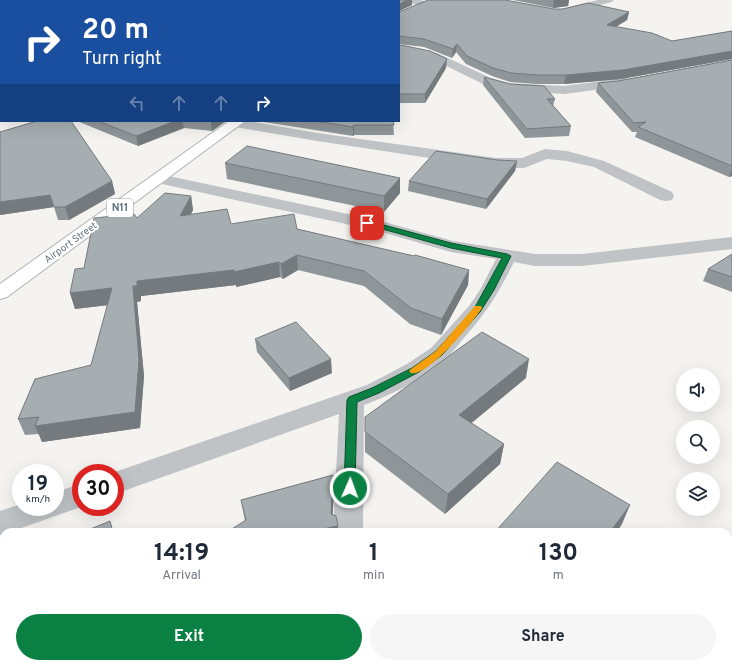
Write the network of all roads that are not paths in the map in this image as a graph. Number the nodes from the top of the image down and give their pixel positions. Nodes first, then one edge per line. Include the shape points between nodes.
1 (409, 0) edge
2 (436, 0) edge
3 (609, 0) edge
4 (425, 4) junction
5 (412, 10) edge
6 (553, 12) edge
7 (400, 48) edge
8 (636, 80) edge
9 (237, 122) edge
10 (159, 179) junction
11 (666, 196) dead end
12 (732, 243) edge
13 (507, 256) junction
14 (0, 293) edge
15 (352, 400) junction
16 (124, 480) edge
17 (20, 516) edge
18 (0, 523) edge
19 (348, 528) edge

1 - 4 street
2 - 4 highway
3 - 6 street
4 - 5 highway
7 - 8 street via 433,55 487,81 509,87 564,90
9 - 10 highway, Airport Street / N11
9 - 11 street via 496,163 524,163 545,154 567,156 599,164
10 - 13 street via 382,226 451,246
10 - 14 highway, Airport Street / N11
12 - 13 street via 582,260 535,260
13 - 15 street via 477,310 439,353 415,370
15 - 16 street
15 - 19 street
17 - 18 street

